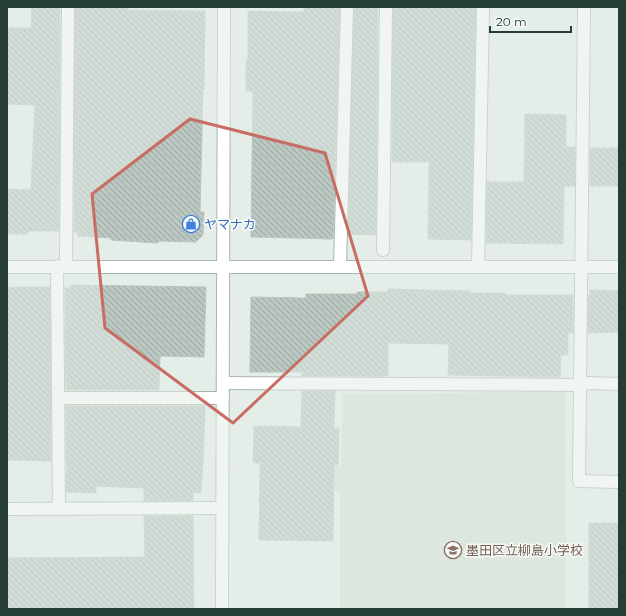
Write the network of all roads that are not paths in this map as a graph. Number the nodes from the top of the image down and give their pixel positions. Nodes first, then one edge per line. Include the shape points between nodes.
1 (68, 7) edge
2 (224, 7) edge
3 (346, 7) edge
4 (386, 7) edge
5 (483, 7) edge
6 (584, 7) edge
7 (383, 250) dead end
8 (61, 266) junction
9 (7, 267) edge
10 (224, 267) junction
11 (340, 267) junction
12 (478, 267) junction
13 (582, 267) junction
14 (619, 267) edge
15 (223, 383) junction
16 (619, 384) edge
17 (581, 385) junction
18 (58, 398) junction
19 (223, 398) junction
20 (619, 482) edge
21 (7, 508) edge
22 (58, 508) junction
23 (222, 508) junction
24 (222, 609) edge

1 - 8 street
2 - 10 street
3 - 11 street
4 - 7 street
5 - 12 street
6 - 13 street
8 - 9 street
8 - 10 street
8 - 18 street
10 - 11 street
10 - 15 street
11 - 12 street
12 - 13 street
13 - 14 street
13 - 17 street
15 - 17 street
15 - 19 street
16 - 17 street
17 - 20 street via 579,481
18 - 19 street
18 - 22 street
19 - 23 street
21 - 22 street
22 - 23 street
23 - 24 street

